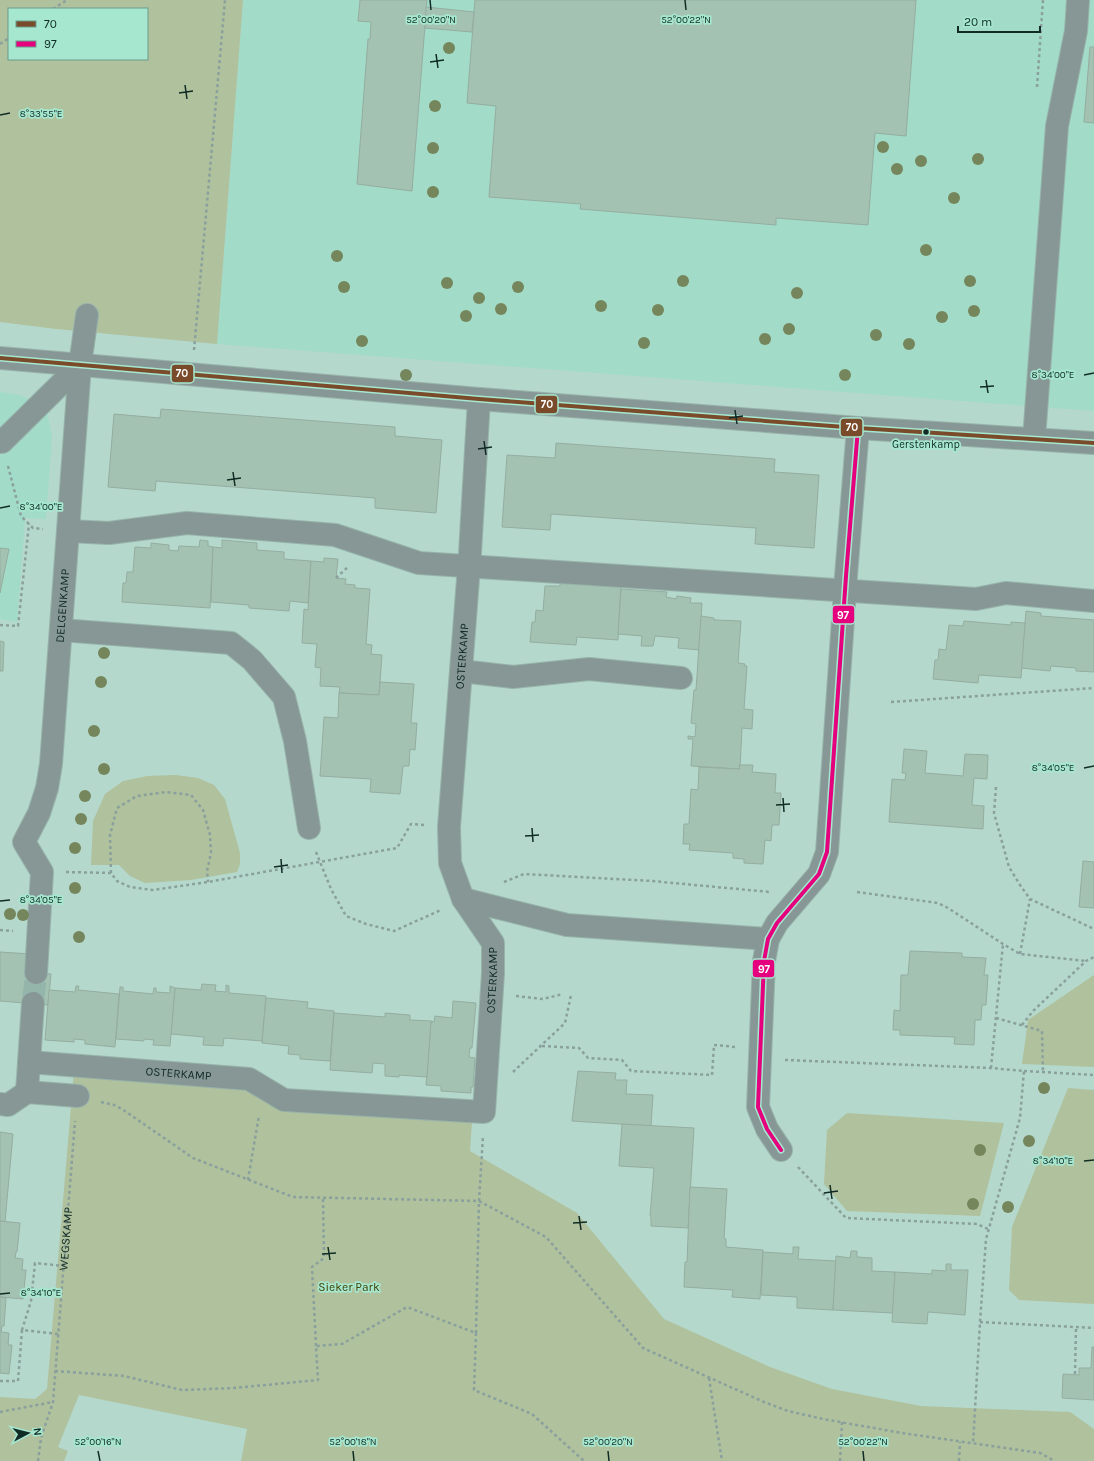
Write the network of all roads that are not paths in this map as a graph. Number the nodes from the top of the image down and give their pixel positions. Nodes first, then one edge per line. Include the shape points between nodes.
1 (1078, 0) edge
2 (87, 315) dead end
3 (0, 358) edge
4 (80, 365) junction
5 (480, 399) junction
6 (858, 428) junction
7 (1034, 439) junction
8 (1, 442) edge
9 (1094, 443) edge
10 (68, 531) junction
11 (468, 567) junction
12 (845, 591) junction
13 (1094, 601) edge
14 (61, 630) junction
15 (461, 671) junction
16 (681, 678) dead end
17 (309, 828) road end
18 (463, 899) junction
19 (768, 939) junction
20 (36, 973) tunnel mouth
21 (33, 1003) tunnel mouth
22 (29, 1062) junction
23 (27, 1092) junction
24 (78, 1096) road end
25 (0, 1104) edge
26 (781, 1150) road end

1 - 7 street via 1076,31 1057,126
2 - 4 street, DELGENKAMP
3 - 4 street
4 - 5 street
4 - 8 street
4 - 10 street, DELGENKAMP
5 - 6 street
5 - 11 street, OSTERKAMP
6 - 7 street
6 - 12 street
7 - 9 street
10 - 11 street via 109,533 187,523 335,535 419,563
10 - 14 street, DELGENKAMP
11 - 12 street
11 - 15 street, OSTERKAMP
12 - 13 street via 976,599 1006,593
12 - 19 street via 827,852 819,874 777,923
14 - 17 street via 231,643 252,660 284,697 295,741
14 - 20 street, DELGENKAMP via 47,788 39,813 24,842 42,872
15 - 16 street via 513,677 589,669
15 - 18 street, OSTERKAMP via 448,827 450,863
18 - 19 street via 567,925
18 - 22 street, OSTERKAMP via 493,943 485,1104 284,1100 249,1079
19 - 26 street via 764,961 758,1107
21 - 22 street
22 - 23 street
23 - 24 street
23 - 25 street via 8,1105

